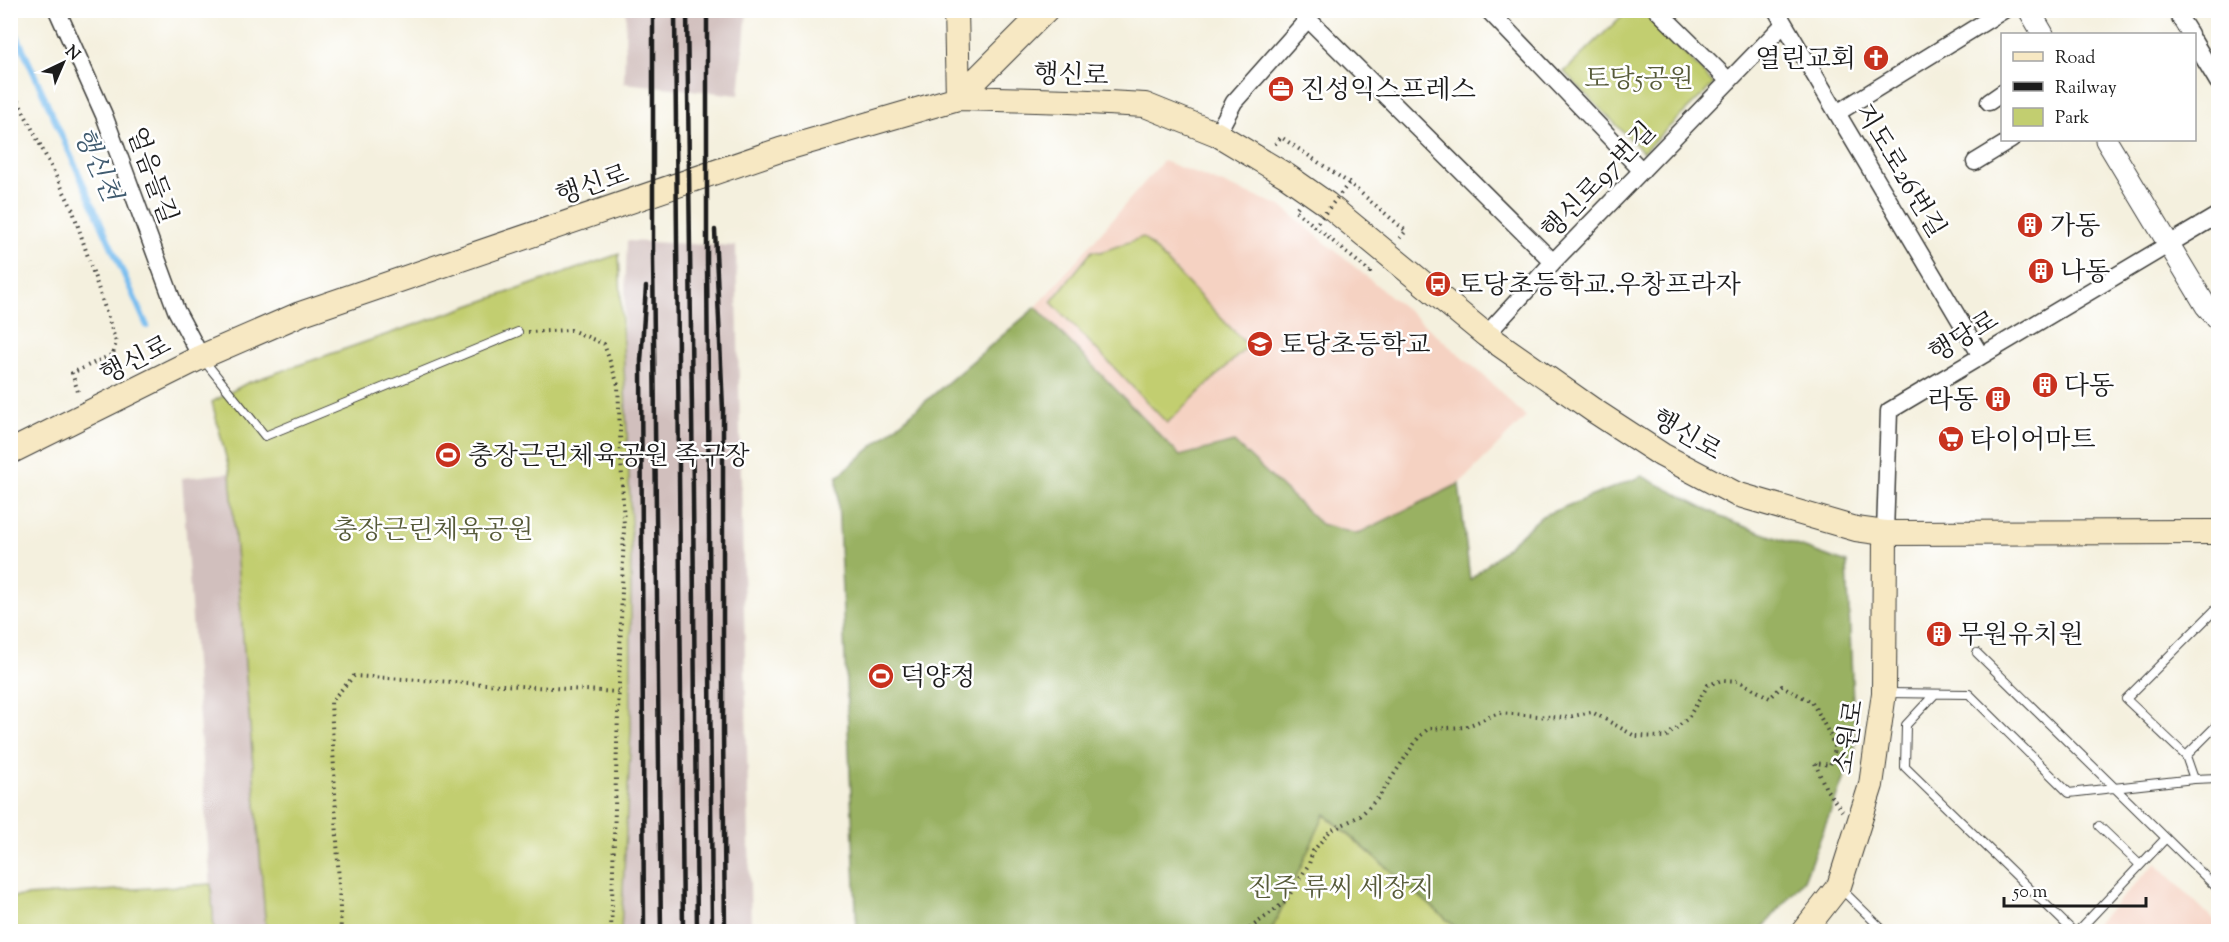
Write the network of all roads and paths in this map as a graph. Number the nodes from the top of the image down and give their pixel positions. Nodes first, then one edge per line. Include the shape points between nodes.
1 (57, 10) edge
2 (956, 10) edge
3 (1046, 10) edge
4 (1488, 10) edge
5 (1657, 10) edge
6 (2004, 10) edge
7 (2029, 10) edge
8 (2175, 10) edge
9 (1303, 15) edge
10 (1780, 17) edge
11 (2042, 33) edge
12 (2189, 33) edge
13 (2196, 45) edge
14 (1729, 81) junction
15 (2218, 82) edge
16 (10, 85) edge
17 (958, 98) junction
18 (1837, 113) junction
19 (1217, 134) junction
20 (2009, 141) edge
21 (2107, 141) edge
22 (1274, 145) dead end
23 (1975, 162) dead end
24 (1642, 171) junction
25 (1349, 183) junction
26 (1294, 210) dead end
27 (2218, 215) edge
28 (1314, 227) junction
29 (1400, 238) dead end
30 (2169, 244) junction
31 (1553, 262) junction
32 (1370, 272) dead end
33 (2218, 320) edge
34 (518, 332) joint
35 (1486, 335) junction
36 (1981, 356) junction
37 (201, 357) junction
38 (86, 415) junction
39 (10, 452) edge
40 (2218, 532) edge
41 (1885, 533) junction
42 (2218, 607) edge
43 (1977, 653) dead end
44 (618, 692) junction
45 (1884, 693) junction
46 (1934, 695) junction
47 (2218, 724) edge
48 (2186, 756) junction
49 (2218, 778) edge
50 (2194, 779) junction
51 (2115, 788) junction
52 (1843, 811) dead end
53 (2099, 826) dead end
54 (2166, 838) junction
55 (2140, 865) junction
56 (1839, 886) junction
57 (2218, 888) edge
58 (341, 932) edge
59 (611, 932) edge
60 (1245, 932) edge
61 (1803, 932) edge
62 (1886, 932) edge
63 (2076, 932) edge

1 - 37 street, 얼음들길 via 104,115 176,310
2 - 17 main road
3 - 17 main road
4 - 24 street
5 - 14 street
6 - 18 street
7 - 11 street
8 - 12 street
9 - 19 street via 1234,102
9 - 31 street, 행신로97번길
10 - 14 street, 행신로97번길
10 - 18 street, 지도로26번길
13 - 15 street
14 - 24 street, 행신로97번길
16 - 38 path via 72,208 116,342 112,354 72,373
17 - 19 main road, 행신로 via 1145,105
17 - 37 main road, 행신로 via 780,150 311,310
18 - 36 street, 지도로26번길
19 - 35 main road, 행신로 via 1327,204
20 - 23 street
21 - 30 street
22 - 25 path via 1281,137
24 - 31 street, 행신로97번길
25 - 28 path, bridge
25 - 29 path via 1406,231
26 - 28 path
27 - 30 street, 행당로
28 - 32 path
30 - 33 street
30 - 36 street, 행당로
31 - 35 street, 행신로97번길
34 - 37 lane via 265,436
34 - 44 path via 571,330 604,344 618,386 624,527
35 - 41 main road, 행신로 via 1662,455 1736,494 1845,526
36 - 41 street, 행당로 via 1889,411
37 - 38 main road, 행신로
38 - 39 main road, 행신로
40 - 41 main road, 행신로
41 - 45 main road, 소원로
42 - 48 lane via 2126,699
43 - 51 lane
44 - 58 path via 354,676 331,701
44 - 59 path
45 - 46 lane
45 - 56 main road, 소원로 via 1870,785
46 - 51 lane via 1969,694 2068,793
46 - 63 lane via 1906,724 1905,767
47 - 48 lane
48 - 50 lane
49 - 50 lane
50 - 51 lane
51 - 54 lane
52 - 60 path via 1826,789 1815,763 1830,765 1835,750 1831,737 1812,702 1782,686 1770,698 1739,681 1722,680 1708,685 1688,718 1666,737 1635,736 1592,712 1564,718 1499,713 1465,727 1428,729 1379,797 1360,816 1330,831 1313,851 1285,902
53 - 55 lane
54 - 55 lane
54 - 57 lane
55 - 63 lane
56 - 61 main road, 소원로
56 - 62 lane

